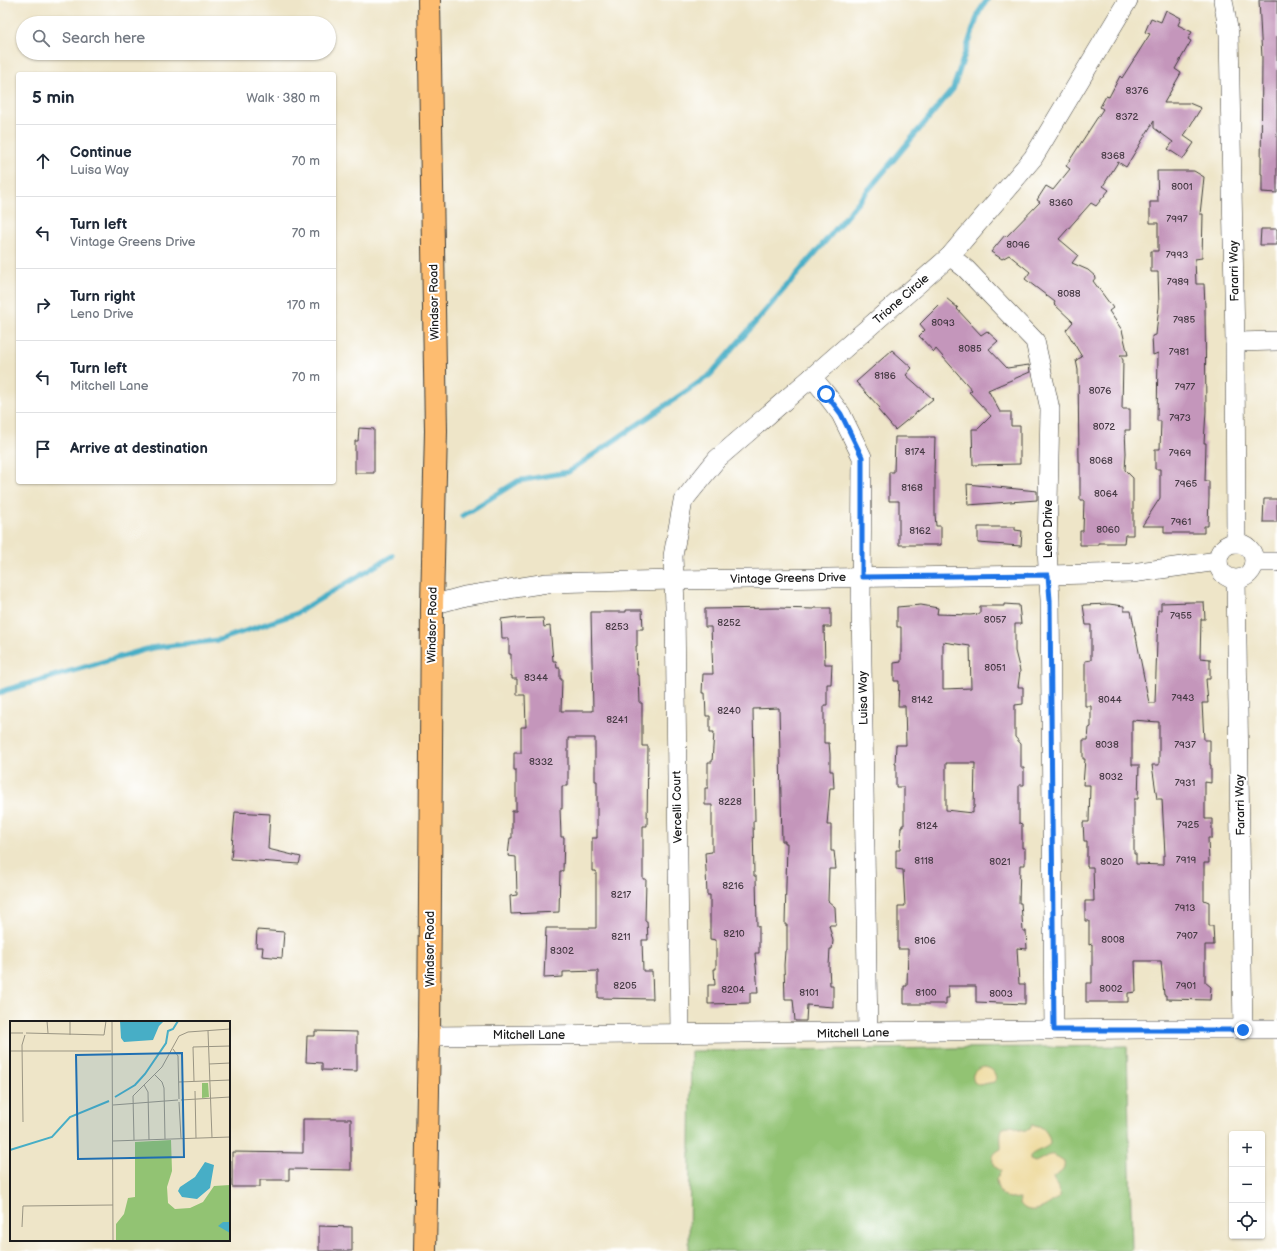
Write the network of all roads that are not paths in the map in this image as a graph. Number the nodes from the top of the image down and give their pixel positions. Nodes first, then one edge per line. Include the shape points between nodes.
1 (429, 0) edge
2 (1128, 0) edge
3 (1223, 0) edge
4 (950, 256) junction
5 (1277, 341) edge
6 (1235, 342) junction
7 (812, 377) junction
8 (1236, 543) junction
9 (1218, 561) junction
10 (1254, 562) junction
11 (1277, 562) edge
12 (1048, 575) junction
13 (862, 577) junction
14 (673, 580) junction
15 (1236, 580) junction
16 (432, 605) junction
17 (1277, 1029) edge
18 (1054, 1030) junction
19 (1243, 1030) junction
20 (868, 1033) junction
21 (680, 1034) junction
22 (429, 1036) junction
23 (425, 1251) edge

1 - 16 main road, Windsor Road via 436,431
2 - 4 street, Trione Circle via 1033,158
3 - 6 street, Fararri Way via 1229,34
4 - 7 street, Trione Circle
4 - 12 street, Leno Drive via 966,269 1036,341 1050,409
5 - 6 street
6 - 8 street, Fararri Way
7 - 13 street, Luisa Way via 841,414 862,457
7 - 14 street, Trione Circle via 717,459 683,501 673,556
8 - 9 street via 1226,547
8 - 10 street via 1251,551
9 - 12 street, Vintage Greens Drive via 1132,573
9 - 15 street via 1222,572 1230,579
10 - 11 street
10 - 15 street via 1253,568 1246,576
12 - 13 street, Vintage Greens Drive
12 - 18 street, Leno Drive
13 - 14 street, Vintage Greens Drive
13 - 20 street, Luisa Way
14 - 16 street, Vintage Greens Drive via 547,583 465,596
14 - 21 street, Vercelli Court
15 - 19 street, Fararri Way
16 - 22 main road, Windsor Road
17 - 19 street, Mitchell Lane
18 - 19 street, Mitchell Lane
18 - 20 street, Mitchell Lane
20 - 21 street, Mitchell Lane
21 - 22 street, Mitchell Lane
22 - 23 main road, Windsor Road

